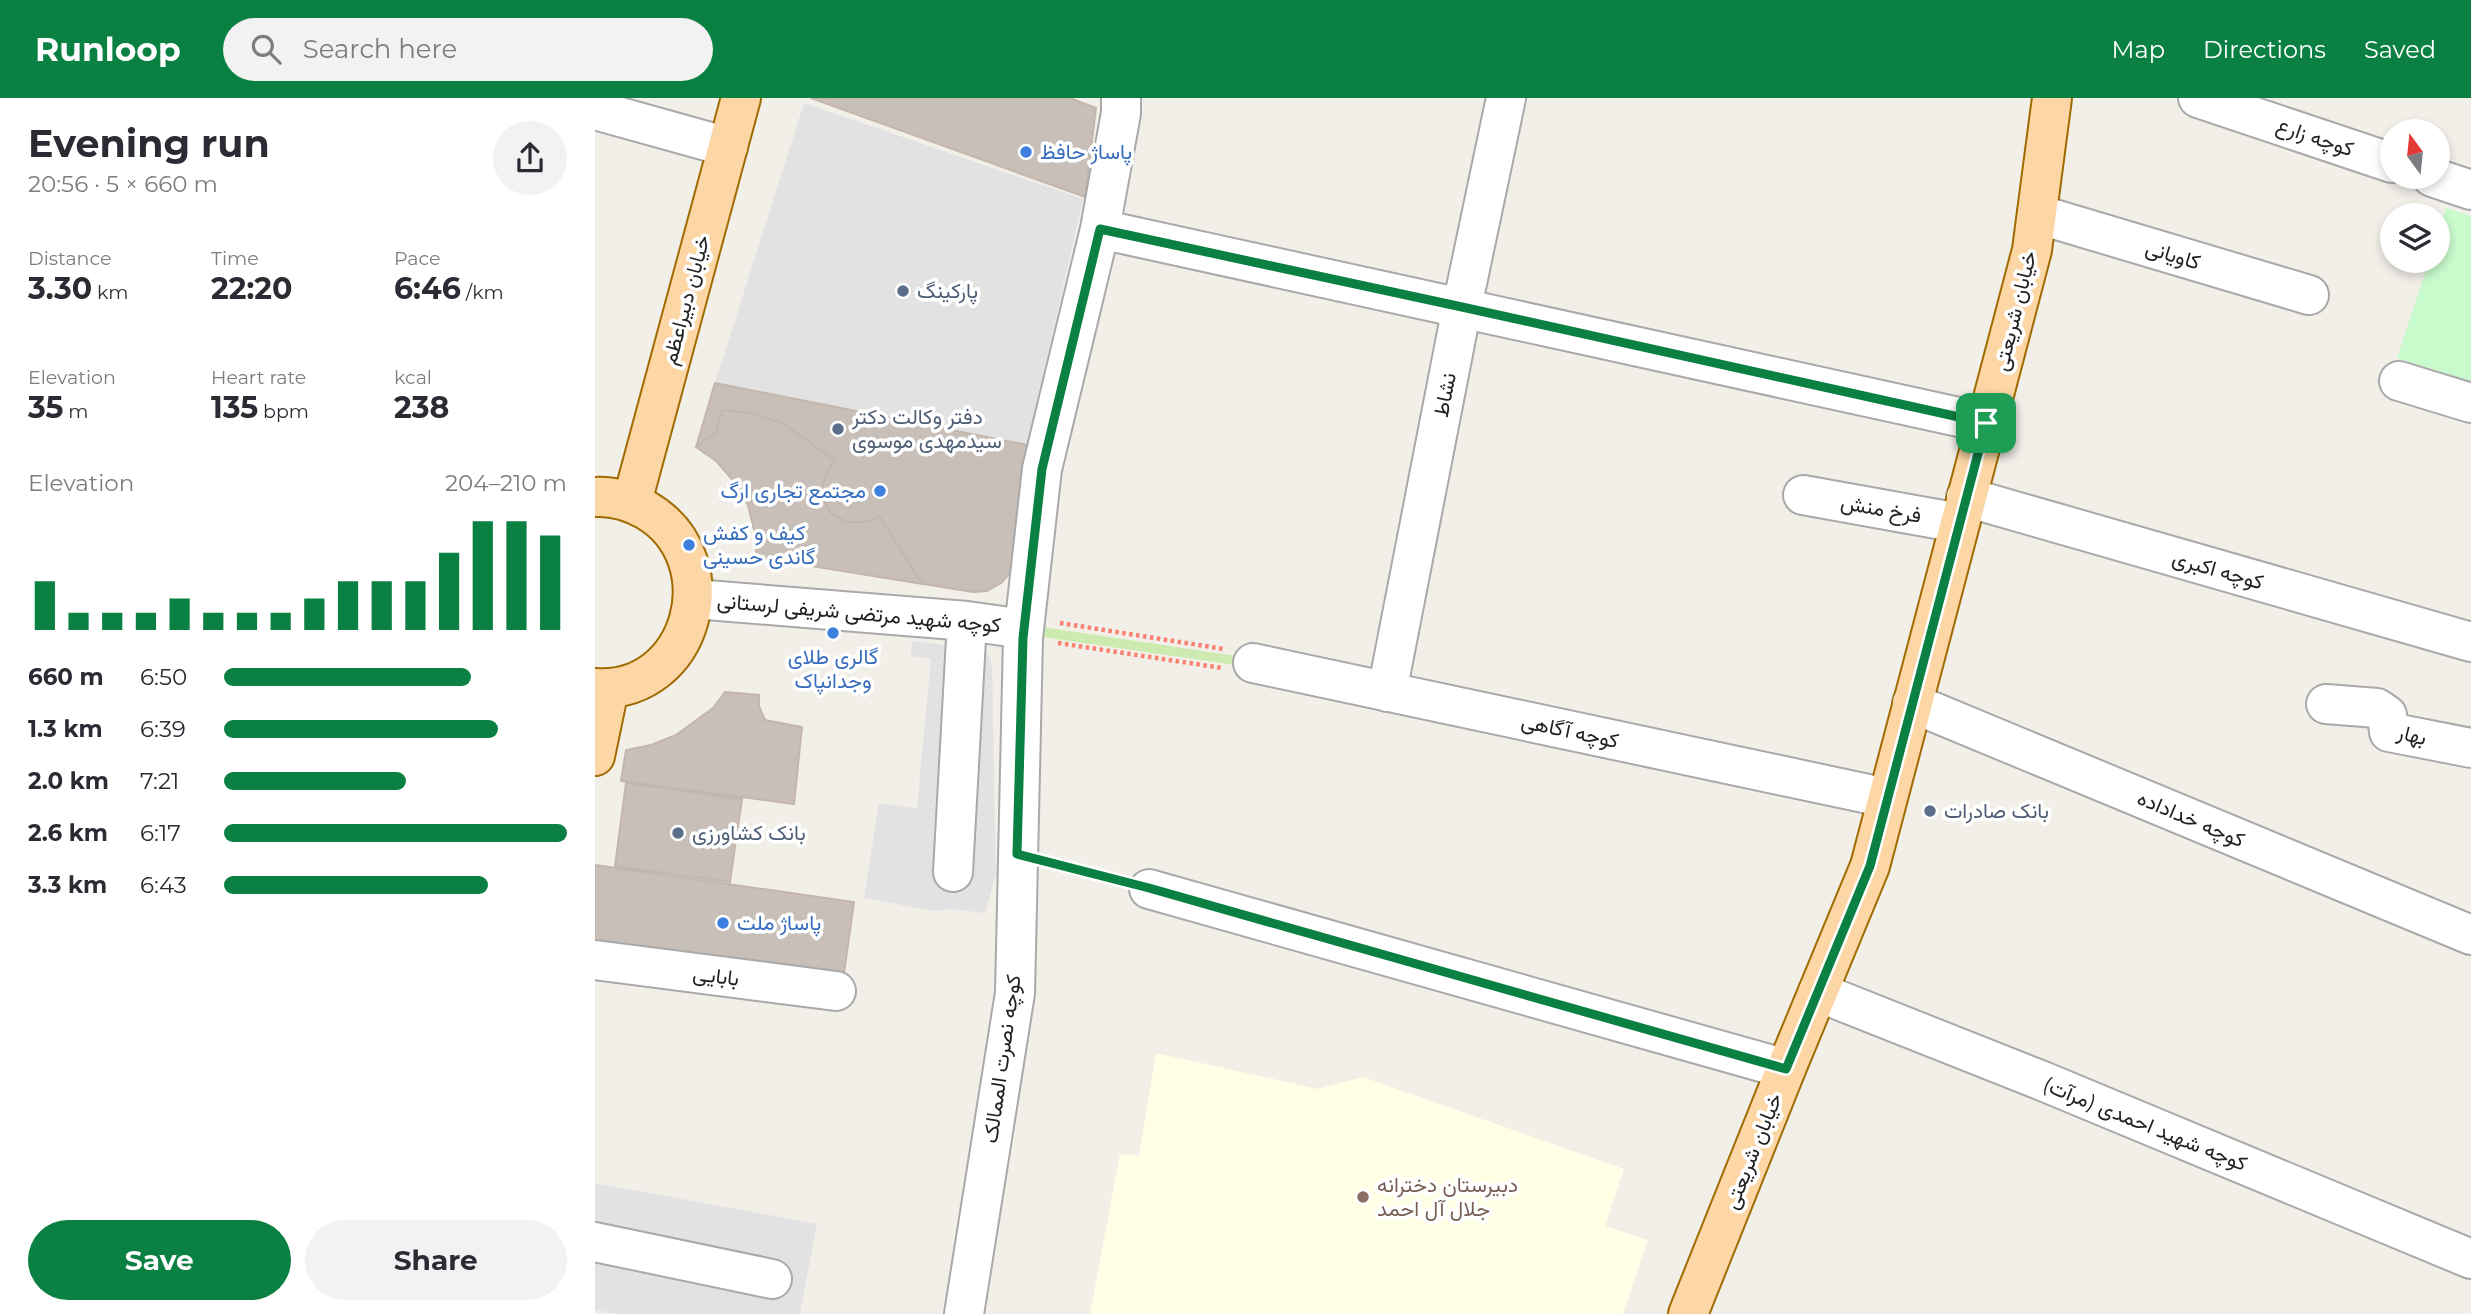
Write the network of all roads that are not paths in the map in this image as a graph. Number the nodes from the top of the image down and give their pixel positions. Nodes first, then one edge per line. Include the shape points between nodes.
1 (741, 98) edge
2 (1121, 98) edge
3 (1506, 98) edge
4 (2052, 98) edge
5 (2198, 98) edge
6 (595, 110) edge
7 (728, 147) junction
8 (2380, 159) edge
9 (2450, 183) edge
10 (2471, 190) edge
11 (2037, 214) junction
12 (1100, 229) junction
13 (2309, 295) dead end
14 (1462, 307) junction
15 (2399, 381) dead end
16 (2471, 403) edge
17 (1986, 423) junction
18 (1803, 495) dead end
19 (613, 500) edge
20 (1963, 510) junction
21 (694, 598) junction
22 (967, 621) junction
23 (1023, 628) junction
24 (2471, 642) edge
25 (1253, 663) road end
26 (602, 688) edge
27 (1387, 692) junction
28 (1912, 703) junction
29 (2326, 704) dead end
30 (2471, 748) edge
31 (595, 756) edge
32 (1887, 798) junction
33 (953, 872) dead end
34 (1149, 888) road end
35 (2471, 935) edge
36 (595, 960) edge
37 (836, 991) dead end
38 (1818, 992) junction
39 (1786, 1069) junction
40 (595, 1242) edge
41 (2471, 1259) edge
42 (772, 1279) dead end
43 (964, 1314) edge
44 (1688, 1314) edge

1 - 7 main road, خیابان دبیراعظم
2 - 12 street, کوچه نصرت الممالک
3 - 14 street, نشاط
4 - 11 main road, خیابان شریعتی
5 - 8 street, کوچه زارع
6 - 7 street
7 - 19 main road, خیابان دبیراعظم
9 - 10 street
11 - 13 street, کاویانی
11 - 17 main road, خیابان شریعتی via 2032,250
12 - 14 street
12 - 23 street, کوچه نصرت الممالک via 1042,469
14 - 17 street
14 - 27 street, نشاط
15 - 16 street
17 - 20 main road, خیابان شریعتی
18 - 20 street, فرخ منش
19 - 21 main road via 659,517 679,540 691,568
20 - 24 street, کوچه اکبری
20 - 28 main road, خیابان شریعتی
21 - 22 street, کوچه شهید مرتضی شریفی لرستانی
21 - 26 main road via 689,625 658,668 635,681
22 - 23 street, کوچه شهید مرتضی شریفی لرستانی
22 - 33 street
23 - 43 street, کوچه نصرت الممالک via 1015,993
25 - 27 street, کوچه آگاهی
26 - 31 main road
27 - 32 street, کوچه آگاهی
28 - 32 main road, خیابان شریعتی
28 - 35 street, کوچه خداداده
29 - 30 street, بهار via 2377,708 2387,715 2389,732
32 - 38 main road, خیابان شریعتی via 1870,866
34 - 39 street
36 - 37 street, بابایی
38 - 39 main road, خیابان شریعتی
38 - 41 street, کوچه شهید احمدی (مرآت)
39 - 44 main road, خیابان شریعتی
40 - 42 street

